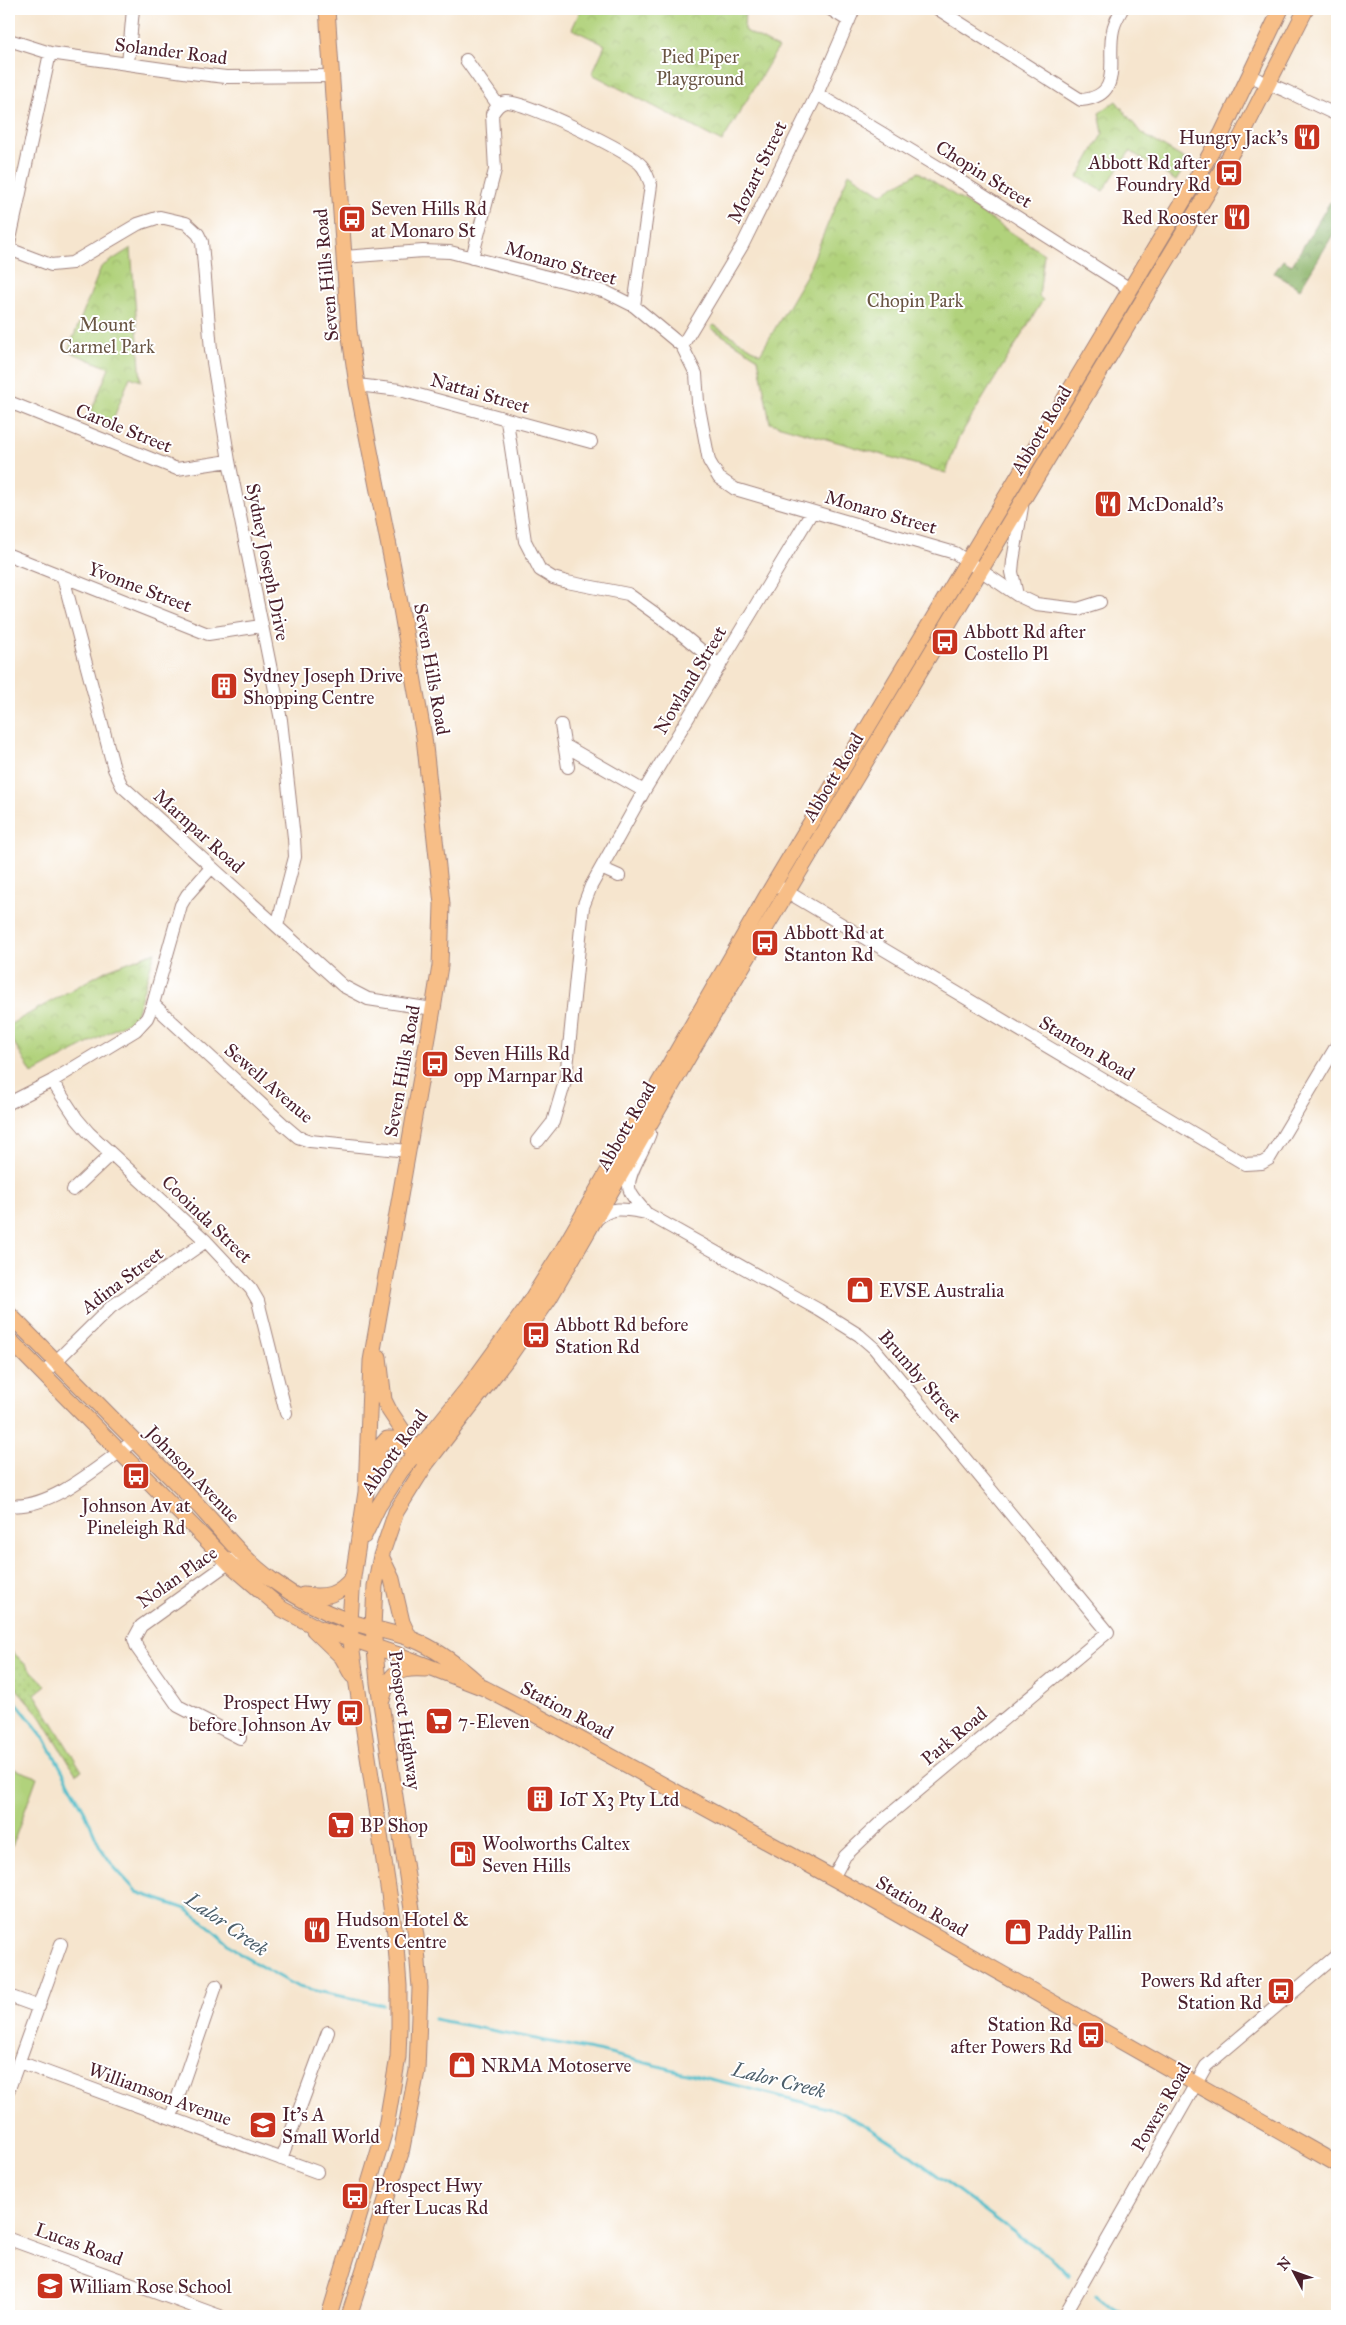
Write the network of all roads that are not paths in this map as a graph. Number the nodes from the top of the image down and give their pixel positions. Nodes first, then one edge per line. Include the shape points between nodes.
1 (133, 9) edge
2 (327, 9) edge
3 (830, 9) edge
4 (854, 9) edge
5 (938, 9) edge
6 (1122, 9) edge
7 (1281, 9) edge
8 (1306, 9) edge
9 (849, 21) junction
10 (9, 40) edge
11 (50, 53) junction
12 (466, 60) dead end
13 (128, 64) junction
14 (331, 76) junction
15 (1250, 76) junction
16 (1270, 84) junction
17 (816, 94) junction
18 (498, 105) junction
19 (1337, 116) edge
20 (9, 244) edge
21 (9, 249) edge
22 (344, 257) junction
23 (472, 258) junction
24 (1130, 289) junction
25 (634, 306) junction
26 (682, 346) junction
27 (357, 385) junction
28 (9, 402) edge
29 (507, 421) junction
30 (591, 442) dead end
31 (229, 461) junction
32 (1020, 504) junction
33 (812, 512) junction
34 (9, 555) edge
35 (968, 560) junction
36 (981, 568) junction
37 (63, 577) junction
38 (1017, 595) junction
39 (1100, 602) dead end
40 (261, 626) junction
41 (720, 666) junction
42 (561, 725) dead end
43 (564, 745) junction
44 (568, 767) dead end
45 (644, 791) junction
46 (211, 868) junction
47 (602, 868) junction
48 (619, 876) dead end
49 (774, 884) junction
50 (788, 891) junction
51 (277, 926) junction
52 (153, 1004) junction
53 (433, 1009) junction
54 (1337, 1045) edge
55 (52, 1081) junction
56 (9, 1103) edge
57 (653, 1119) junction
58 (538, 1141) dead end
59 (408, 1151) junction
60 (111, 1154) junction
61 (73, 1190) dead end
62 (646, 1213) junction
63 (593, 1224) junction
64 (206, 1241) junction
65 (9, 1314) edge
66 (377, 1336) junction
67 (9, 1339) edge
68 (55, 1361) junction
69 (43, 1374) junction
70 (286, 1413) dead end
71 (134, 1441) junction
72 (120, 1451) junction
73 (416, 1451) junction
74 (426, 1464) junction
75 (366, 1492) junction
76 (9, 1506) edge
77 (356, 1556) junction
78 (381, 1556) junction
79 (235, 1559) junction
80 (353, 1577) junction
81 (294, 1594) junction
82 (297, 1618) junction
83 (350, 1621) junction
84 (373, 1627) junction
85 (1108, 1632) joint
86 (351, 1638) junction
87 (410, 1639) junction
88 (374, 1647) junction
89 (436, 1670) junction
90 (359, 1688) junction
91 (484, 1688) junction
92 (382, 1702) junction
93 (240, 1738) dead end
94 (833, 1878) junction
95 (62, 1944) dead end
96 (1337, 1955) edge
97 (216, 1986) dead end
98 (9, 1996) edge
99 (39, 2007) junction
100 (328, 2032) dead end
101 (19, 2062) junction
102 (1195, 2084) junction
103 (9, 2090) edge
104 (171, 2117) junction
105 (281, 2159) junction
106 (1337, 2164) edge
107 (317, 2172) dead end
108 (9, 2239) edge
109 (220, 2316) edge
110 (329, 2316) edge
111 (349, 2316) edge
112 (1064, 2316) edge

1 - 13 street
2 - 14 main road, Seven Hills Road
3 - 9 street
4 - 9 street, Mozart Street
5 - 6 street via 1081,100 1095,98 1109,86 1113,29
7 - 15 main road, Abbott Road
8 - 16 main road, Abbott Road
9 - 17 street, Mozart Street
10 - 11 street, Solander Road
11 - 13 street, Solander Road
11 - 20 street
12 - 18 street
13 - 14 street, Solander Road via 226,77
14 - 22 main road, Seven Hills Road
15 - 16 street
15 - 24 main road, Abbott Road via 1222,133
16 - 19 street
16 - 32 main road, Abbott Road
17 - 24 street, Chopin Street
17 - 26 street, Mozart Street via 742,246
18 - 23 street via 491,123 495,170
18 - 25 street via 518,103 545,114 630,156 646,173 651,185
21 - 31 street, Sydney Joseph Drive via 51,265 63,265 82,259 147,220 160,217 178,220 192,227 202,242 210,350
22 - 23 street, Monaro Street via 423,251 450,252
22 - 27 main road, Seven Hills Road
23 - 25 street, Monaro Street via 606,292
24 - 35 main road, Abbott Road
25 - 26 street, Monaro Street
26 - 33 street, Monaro Street via 696,374 709,461 719,478 735,489
27 - 29 street, Nattai Street via 400,390
27 - 53 main road, Seven Hills Road via 425,746 442,904 440,966
28 - 31 street, Carole Street via 177,470
29 - 30 street, Nattai Street
29 - 41 street via 525,541 540,570 567,582 628,594
31 - 40 street, Sydney Joseph Drive
32 - 36 main road, Abbott Road
32 - 38 street via 1012,572
33 - 35 street, Monaro Street via 955,552
33 - 41 street, Nowland Street
34 - 37 street, Yvonne Street
35 - 36 street, Monaro Street
35 - 49 main road, Abbott Road
36 - 38 street, Monaro Street
36 - 50 main road, Abbott Road
37 - 40 street, Yvonne Street via 208,634
37 - 46 street, Marnpar Road via 114,768 122,786
38 - 39 street, Monaro Street via 1036,604 1078,609
40 - 51 street, Sydney Joseph Drive via 281,720 294,838 295,857
41 - 45 street, Nowland Street
42 - 43 street
43 - 44 street
43 - 45 street
45 - 47 street, Nowland Street
46 - 51 street, Marnpar Road
46 - 52 street via 181,905
47 - 48 street
47 - 58 street, Nowland Street via 583,908 566,1078 553,1122
49 - 50 street, Stanton Road
49 - 73 main road, Abbott Road via 562,1251 471,1384
50 - 54 street, Stanton Road via 1245,1164 1262,1163 1272,1154
50 - 57 main road, Abbott Road
51 - 53 street, Marnpar Road via 343,986 368,999
52 - 55 street via 147,1018 136,1030
52 - 59 street, Sewell Avenue via 302,1139
53 - 59 main road, Seven Hills Road
55 - 56 street
55 - 60 street, Cooinda Street via 77,1119
57 - 62 street, Brumby Street via 628,1186
57 - 63 main road, Abbott Road
59 - 66 main road, Seven Hills Road
60 - 61 street
60 - 64 street, Cooinda Street
62 - 63 street, Brumby Street via 614,1209
62 - 85 street, Brumby Street via 819,1310 874,1348
63 - 74 main road, Abbott Road via 527,1332
64 - 68 street, Adina Street via 111,1307
64 - 70 street, Cooinda Street via 251,1289 258,1301
65 - 68 main road, Johnson Avenue
66 - 73 main road, Seven Hills Road via 384,1400
66 - 75 main road, Seven Hills Road via 371,1362
67 - 69 main road, Johnson Avenue
68 - 69 street, Adina Street
68 - 71 main road, Johnson Avenue
69 - 72 main road, Johnson Avenue
71 - 72 street
71 - 79 main road, Johnson Avenue via 196,1504
72 - 76 street via 50,1498 30,1505
72 - 79 main road, Johnson Avenue
73 - 74 main road, Seven Hills Road
73 - 75 main road via 395,1439 382,1442
73 - 77 main road, Abbott Road via 386,1492
74 - 78 main road, Abbott Road via 396,1512
75 - 77 main road, Seven Hills Road
77 - 80 main road, Seven Hills Road
78 - 84 main road
78 - 87 main road via 392,1579 402,1622
79 - 81 main road, Johnson Avenue
79 - 82 main road, Johnson Avenue via 258,1590
79 - 93 street, Nolan Place via 144,1624 136,1632 134,1642 173,1702
80 - 81 main road via 335,1594 320,1597
80 - 83 main road, Seven Hills Road
81 - 83 main road, Johnson Avenue
82 - 86 main road, Johnson Avenue
82 - 90 main road via 334,1647
83 - 84 main road, Johnson Avenue
83 - 86 main road, Seven Hills Road
84 - 87 main road, Station Road
84 - 88 main road, Prospect Highway
85 - 94 street, Park Road via 882,1821 845,1856
86 - 88 main road, Johnson Avenue
86 - 90 main road
87 - 91 main road, Station Road via 448,1659
88 - 89 main road, Station Road
88 - 92 main road, Prospect Highway
89 - 91 main road, Station Road
89 - 92 main road via 410,1668 395,1673 387,1684
90 - 110 main road via 395,1933 400,1986 398,2058 386,2127
91 - 94 main road, Station Road
92 - 111 main road, Prospect Highway via 416,1936 420,1988 419,2043 405,2134
94 - 102 main road, Station Road
95 - 99 street
96 - 102 street, Powers Road via 1212,2060
97 - 104 street
98 - 99 street
99 - 101 street
100 - 105 street
101 - 103 street
101 - 104 street, Williamson Avenue
102 - 106 main road, Station Road
102 - 112 street, Powers Road
104 - 105 street, Williamson Avenue
105 - 107 street, Williamson Avenue
108 - 109 street, Lucas Road

